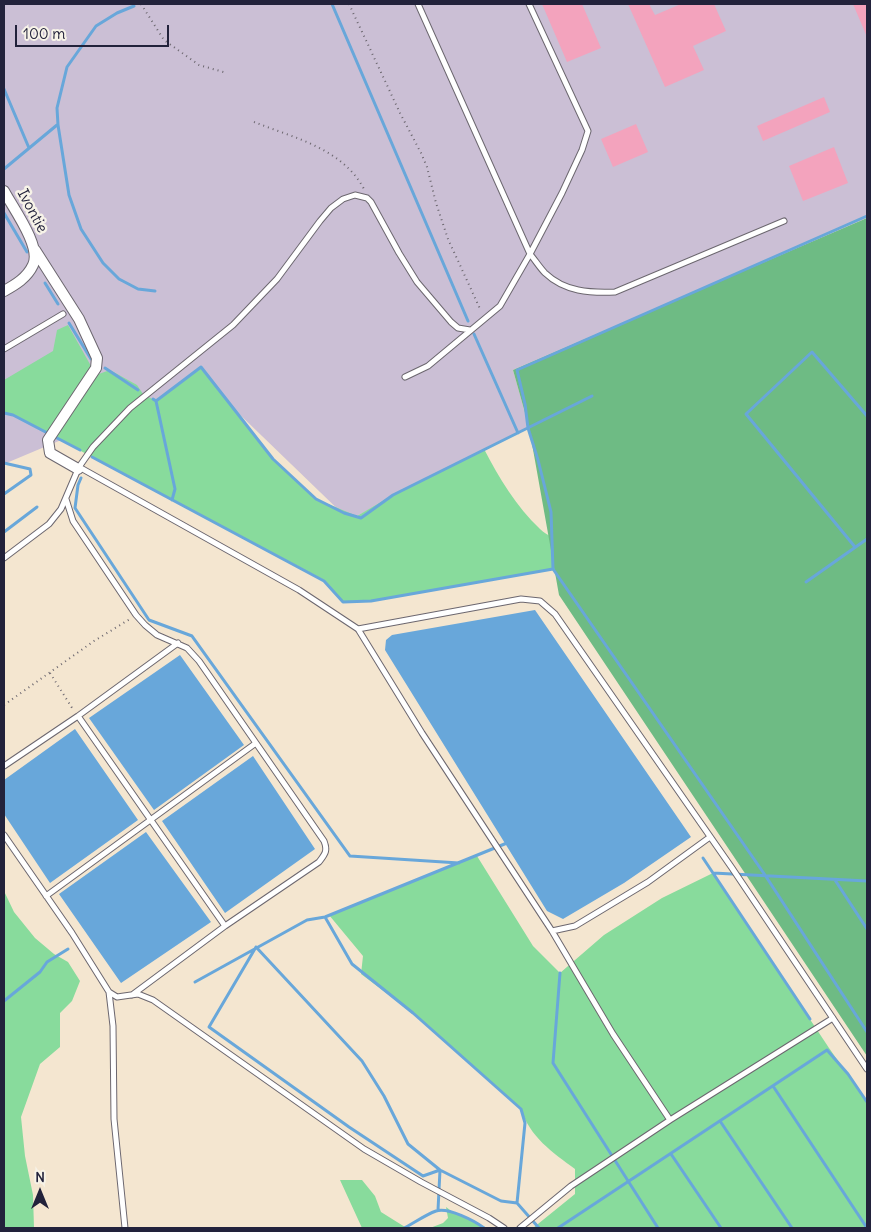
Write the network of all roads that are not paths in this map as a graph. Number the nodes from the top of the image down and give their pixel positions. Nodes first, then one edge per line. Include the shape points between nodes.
1 (418, 4) edge
2 (529, 4) edge
3 (4, 191) edge
4 (784, 221) dead end
5 (35, 250) junction
6 (530, 254) junction
7 (4, 291) edge
8 (63, 314) dead end
9 (470, 330) junction
10 (4, 349) edge
11 (405, 377) dead end
12 (79, 468) junction
13 (66, 497) junction
14 (4, 558) edge
15 (358, 629) junction
16 (178, 644) junction
17 (78, 716) junction
18 (256, 743) junction
19 (4, 766) edge
20 (150, 820) junction
21 (4, 835) edge
22 (710, 837) junction
23 (46, 896) junction
24 (225, 926) junction
25 (552, 931) junction
26 (109, 992) junction
27 (132, 995) junction
28 (833, 1018) junction
29 (867, 1069) edge
30 (670, 1120) junction
31 (125, 1228) edge
32 (504, 1228) edge
33 (520, 1228) edge

1 - 6 lane
2 - 6 lane via 588,131 582,150
3 - 5 street, Ivontie
4 - 6 lane via 615,292 588,293 564,286 545,273
5 - 7 street, Ivontie via 34,264 26,276
5 - 12 street via 79,319 97,358 96,368 48,440 50,453
6 - 9 lane via 500,306
8 - 10 lane
9 - 11 lane via 428,366
9 - 12 lane via 458,328 451,322 417,282 372,202 355,195 343,199 331,208 277,279 234,325 130,408 93,447
12 - 13 lane
12 - 15 lane via 299,590
13 - 14 lane via 49,524
13 - 16 lane via 73,521 136,615 157,635
15 - 22 lane via 521,599 540,601 555,614
15 - 25 lane
16 - 17 lane
16 - 18 lane via 187,648 200,662
17 - 19 lane
17 - 20 lane
18 - 20 lane
18 - 24 lane via 327,848 319,862
20 - 23 lane
20 - 24 lane
21 - 23 lane
22 - 25 lane via 648,882 575,926
22 - 28 lane
23 - 26 lane
24 - 27 lane
25 - 30 lane via 613,1034
26 - 27 lane via 117,997
26 - 31 lane via 114,1119
27 - 32 lane via 153,1000 364,1149
28 - 29 lane
28 - 30 lane
30 - 33 lane via 571,1186

